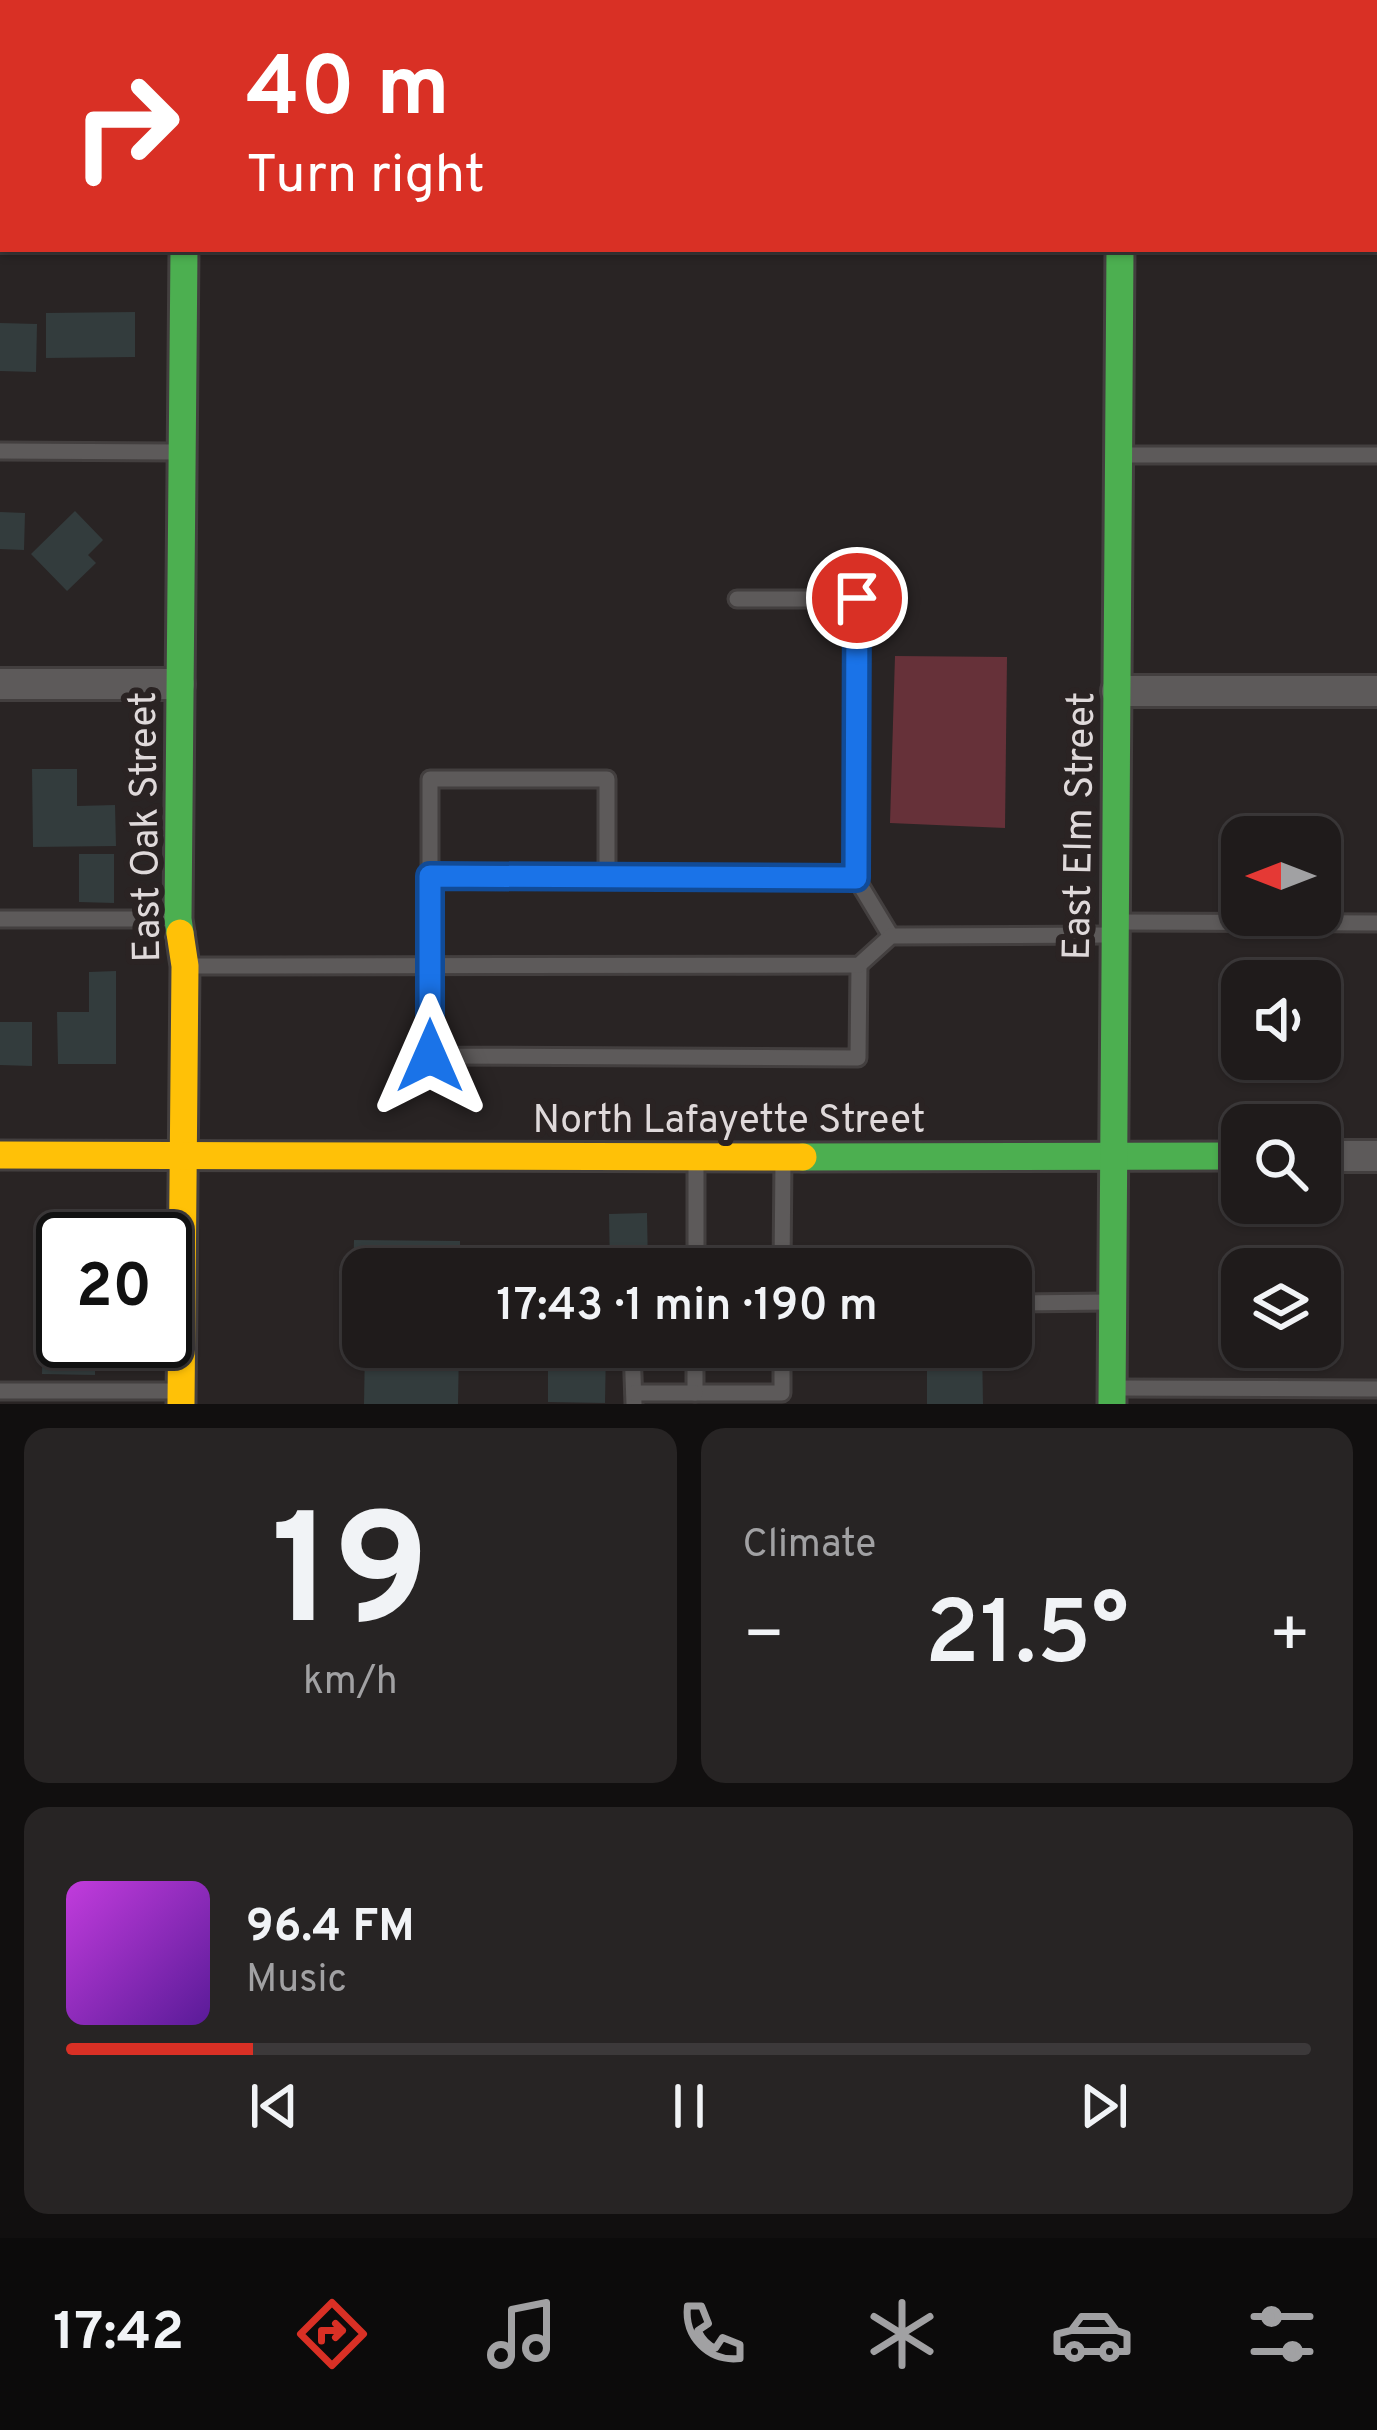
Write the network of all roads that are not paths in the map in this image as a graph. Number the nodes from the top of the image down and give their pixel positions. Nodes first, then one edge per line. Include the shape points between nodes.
1 (184, 252) edge
2 (1120, 252) edge
3 (0, 451) edge
4 (181, 452) junction
5 (1119, 455) junction
6 (1377, 455) edge
7 (737, 599) dead end
8 (0, 684) edge
9 (178, 684) junction
10 (1117, 691) junction
11 (1377, 691) edge
12 (430, 876) junction
13 (607, 877) junction
14 (856, 878) junction
15 (0, 919) edge
16 (178, 919) junction
17 (1377, 923) edge
18 (1114, 929) junction
19 (891, 936) junction
20 (430, 965) junction
21 (859, 965) junction
22 (185, 966) junction
23 (0, 1155) edge
24 (183, 1156) junction
25 (1114, 1156) junction
26 (1221, 1156) edge
27 (1341, 1156) edge
28 (1377, 1156) edge
29 (696, 1157) junction
30 (783, 1157) junction
31 (696, 1248) edge
32 (782, 1248) edge
33 (1032, 1303) edge
34 (1113, 1303) junction
35 (633, 1368) edge
36 (695, 1368) edge
37 (782, 1368) edge
38 (1377, 1389) edge
39 (0, 1391) edge
40 (695, 1393) junction
41 (1112, 1396) edge
42 (181, 1398) edge
43 (634, 1398) edge

1 - 4 street, East Oak Street
2 - 5 street, East Elm Street
3 - 4 lane
4 - 9 street, East Oak Street
5 - 6 lane
5 - 10 street, East Elm Street
7 - 14 lane via 857,598
8 - 9 street
9 - 16 street, East Oak Street
10 - 11 street
10 - 18 street, East Elm Street
12 - 13 lane
12 - 13 lane via 430,779 607,779
12 - 20 lane
13 - 14 lane
14 - 19 lane
15 - 16 lane
16 - 22 street, East Oak Street
17 - 18 lane
18 - 19 lane
18 - 25 street, East Elm Street
19 - 21 lane
20 - 21 lane
20 - 21 lane via 430,1056 858,1058
20 - 22 lane
22 - 24 street, East Oak Street
23 - 24 street, North Lafayette Street
24 - 29 street, North Lafayette Street
24 - 42 street, East Oak Street
25 - 26 street, North Lafayette Street
25 - 30 street, North Lafayette Street
25 - 34 street, East Elm Street
27 - 28 street
29 - 30 street, North Lafayette Street
29 - 31 lane
30 - 32 lane
33 - 34 lane
34 - 41 street, East Elm Street
35 - 43 lane
36 - 40 lane
37 - 40 lane via 782,1393
38 - 41 lane
39 - 42 lane
40 - 43 lane

